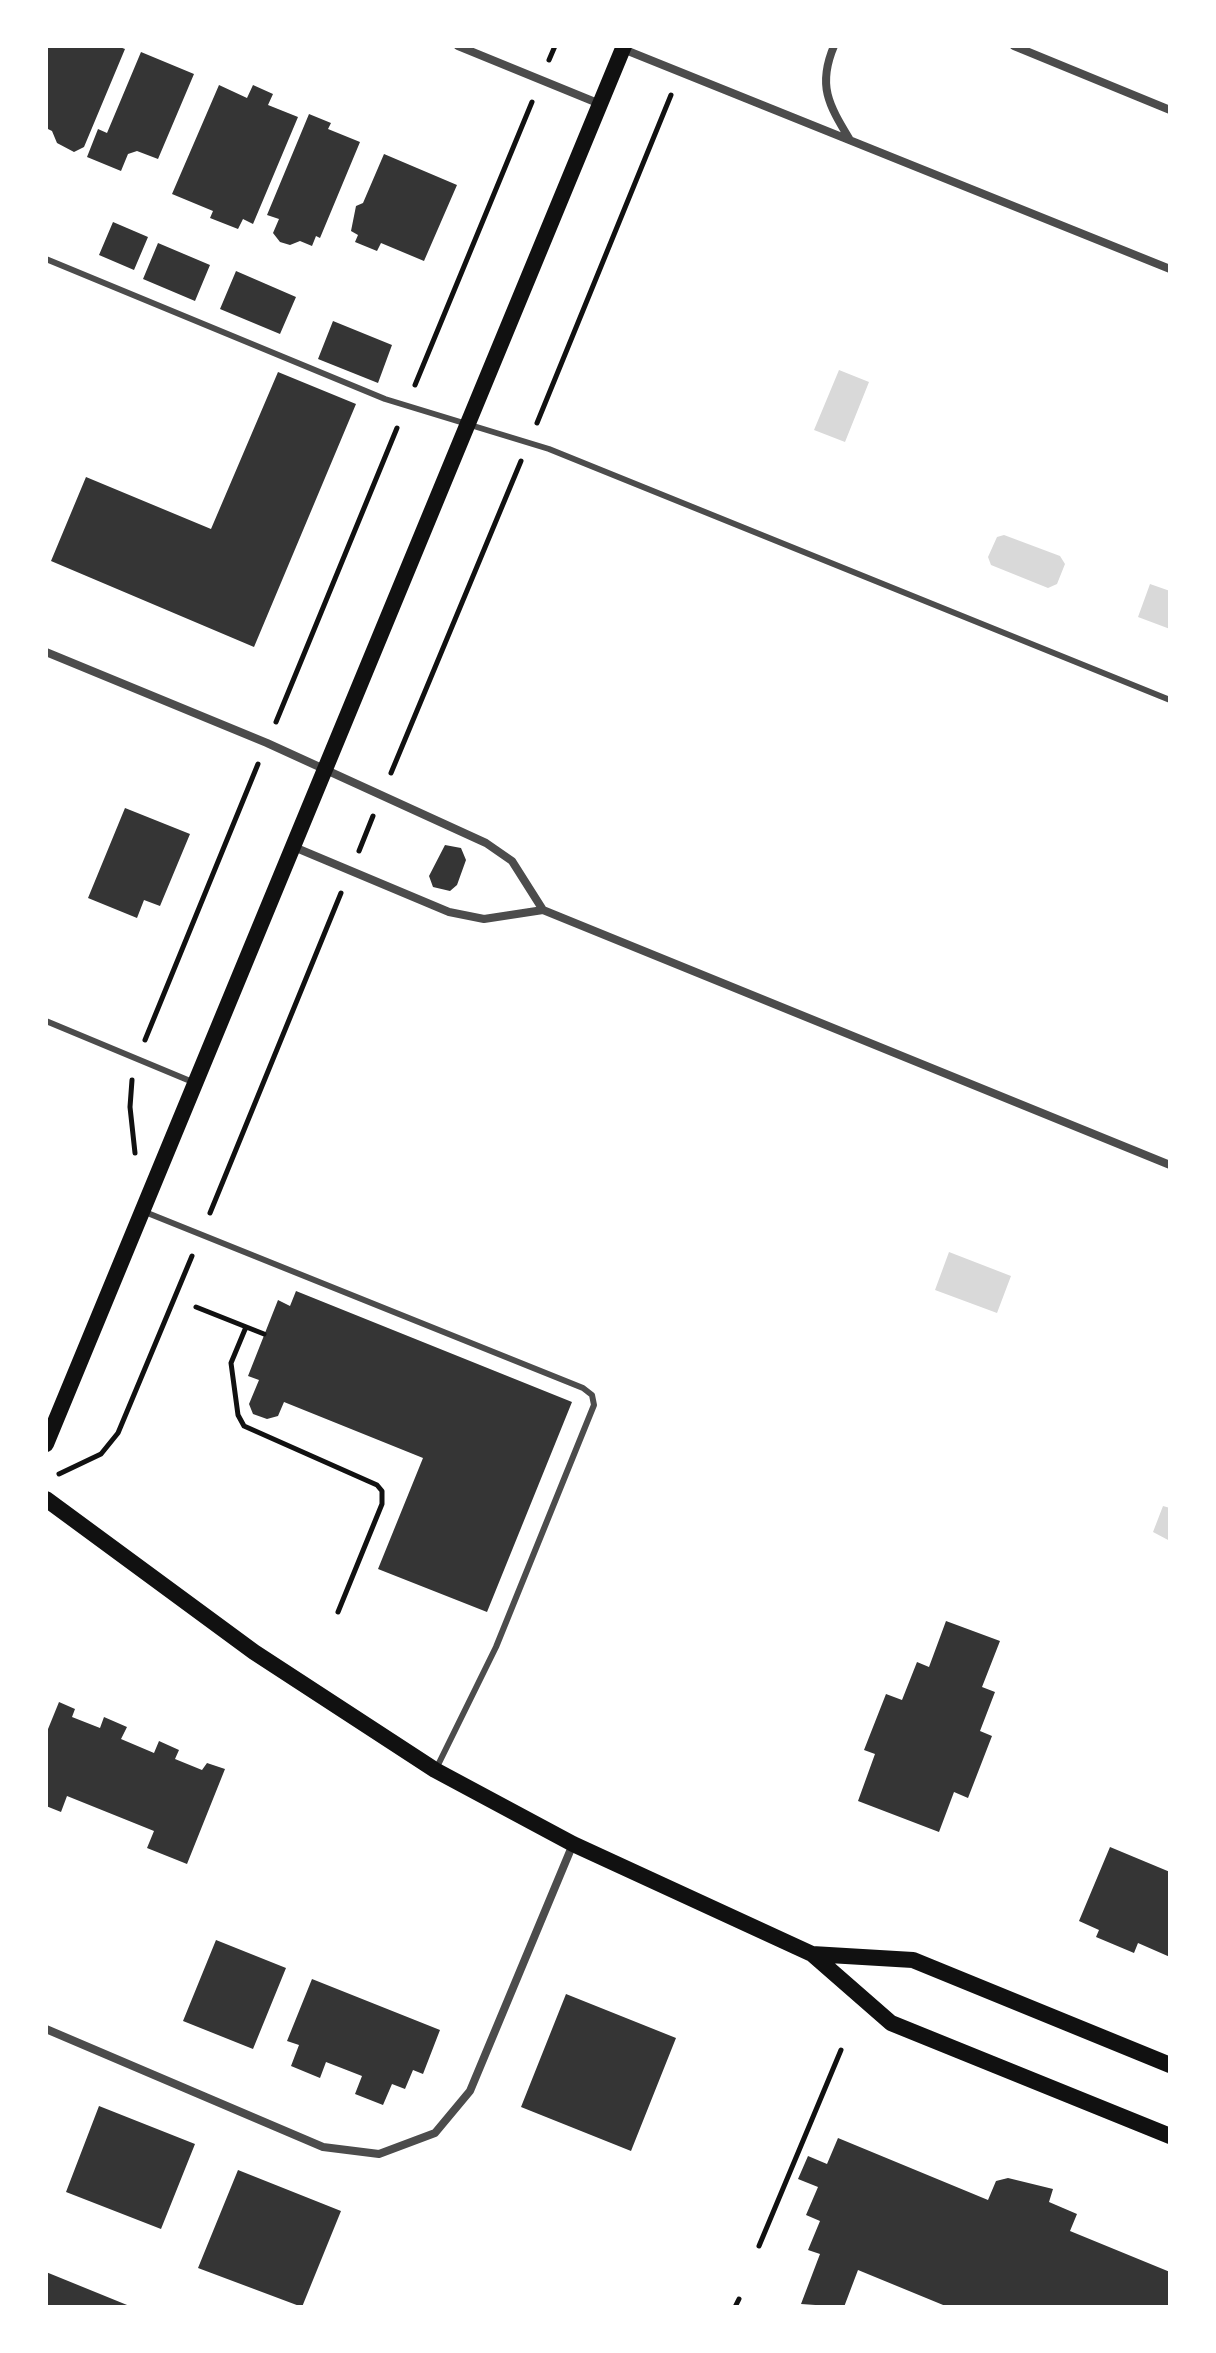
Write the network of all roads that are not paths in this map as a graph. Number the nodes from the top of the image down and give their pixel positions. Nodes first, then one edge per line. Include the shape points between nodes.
1 (458, 46) edge
2 (834, 46) edge
3 (1014, 46) edge
4 (623, 47) edge
5 (600, 104) junction
6 (1170, 110) edge
7 (850, 140) junction
8 (46, 259) edge
9 (1170, 269) edge
10 (467, 424) junction
11 (46, 652) edge
12 (1170, 700) edge
13 (324, 770) junction
14 (294, 847) junction
15 (543, 910) junction
16 (46, 1021) edge
17 (195, 1083) junction
18 (1170, 1165) edge
19 (143, 1211) junction
20 (46, 1444) edge
21 (46, 1499) edge
22 (435, 1770) junction
23 (573, 1844) junction
24 (812, 1954) junction
25 (46, 2029) edge
26 (1170, 2065) edge
27 (1170, 2136) edge

1 - 5 street
2 - 7 street via 824,69 828,102
3 - 6 street
4 - 5 main road
4 - 7 street
5 - 10 main road
7 - 9 street
8 - 10 lane via 406,407
10 - 12 lane via 529,443
10 - 13 main road
11 - 13 street
13 - 14 main road
13 - 15 street via 476,838 512,861
14 - 15 street via 460,915 484,919
14 - 17 main road
15 - 18 street
16 - 17 lane
17 - 19 main road
19 - 20 main road
19 - 22 lane via 592,1395 594,1405 496,1647
21 - 22 main road via 254,1652
22 - 23 main road
23 - 24 main road
23 - 25 street via 470,2091 435,2133 379,2154 323,2147
24 - 26 main road via 913,1960
24 - 27 main road via 891,2023

